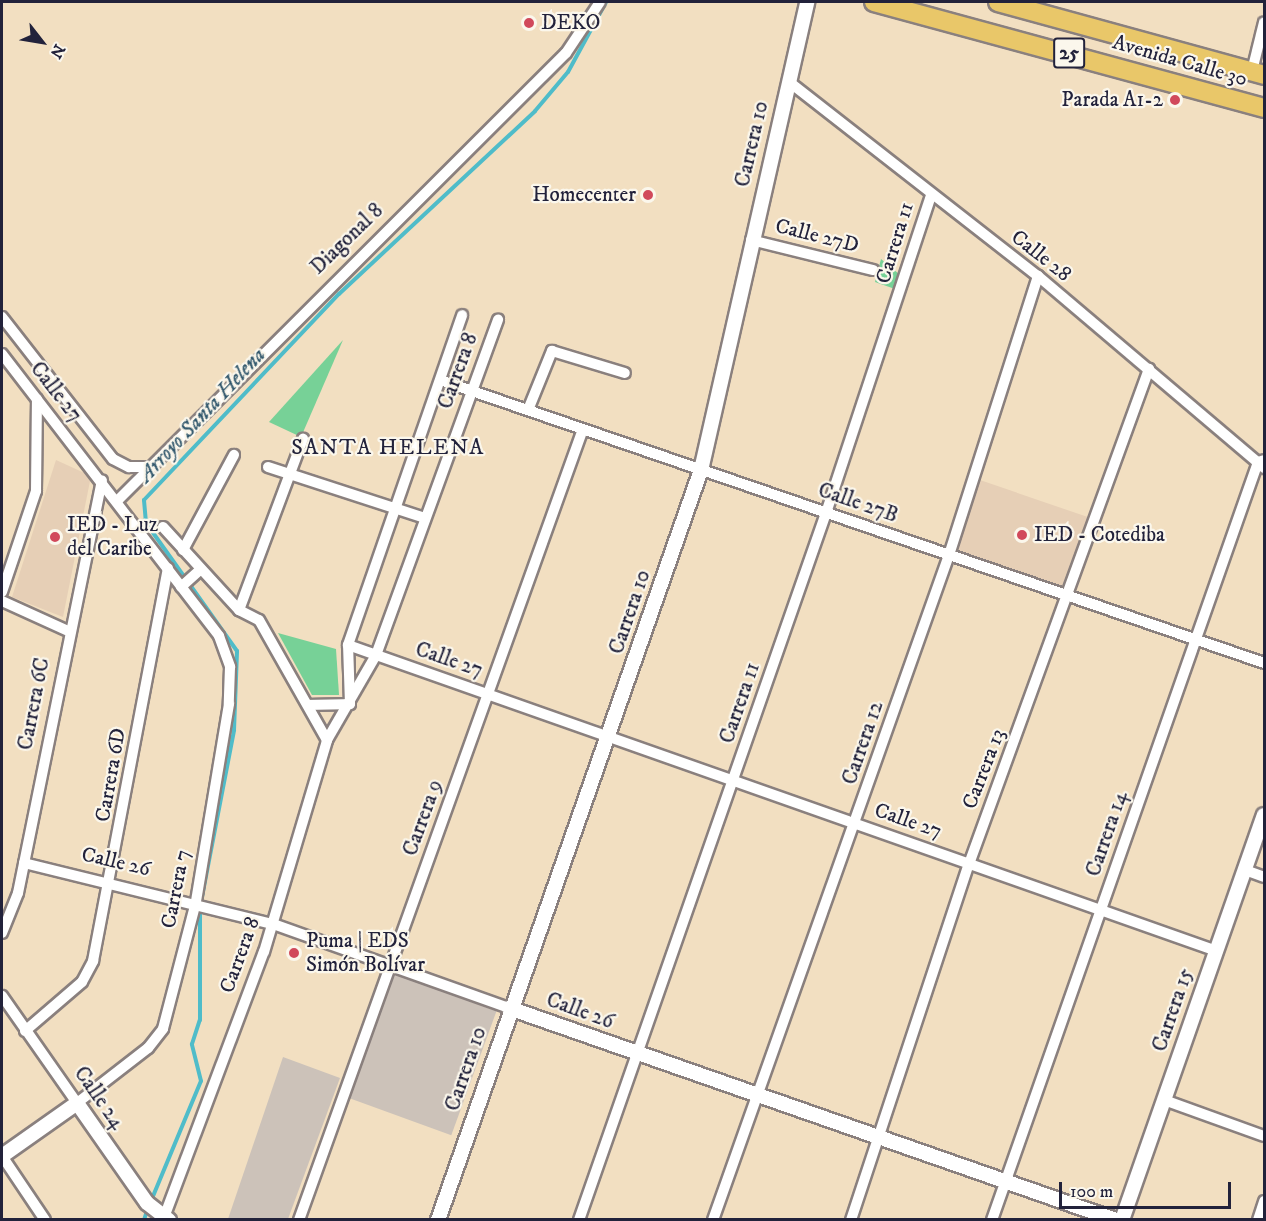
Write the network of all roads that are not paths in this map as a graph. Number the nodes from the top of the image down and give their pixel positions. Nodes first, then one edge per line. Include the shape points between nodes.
1 (600, 2) edge
2 (807, 2) edge
3 (874, 2) edge
4 (998, 2) edge
5 (1264, 22) edge
6 (1258, 73) edge
7 (788, 81) junction
8 (1264, 108) edge
9 (930, 196) junction
10 (751, 240) junction
11 (873, 270) dead end
12 (1038, 276) junction
13 (462, 315) dead end
14 (2, 317) edge
15 (498, 319) dead end
16 (2, 354) edge
17 (1149, 369) junction
18 (625, 373) dead end
19 (440, 380) junction
20 (471, 391) junction
21 (41, 396) junction
22 (528, 410) junction
23 (583, 429) junction
24 (303, 439) dead end
25 (234, 455) dead end
26 (1262, 463) edge
27 (152, 466) junction
28 (268, 467) dead end
29 (701, 470) junction
30 (290, 474) junction
31 (102, 480) junction
32 (117, 501) junction
33 (391, 509) junction
34 (826, 513) junction
35 (425, 518) junction
36 (163, 527) dead end
37 (183, 550) junction
38 (950, 555) junction
39 (168, 568) junction
40 (197, 572) junction
41 (183, 585) junction
42 (2, 592) edge
43 (1070, 596) junction
44 (2, 602) edge
45 (239, 610) junction
46 (68, 631) junction
47 (1196, 639) junction
48 (348, 645) junction
49 (376, 655) junction
50 (1264, 663) edge
51 (488, 695) junction
52 (350, 704) junction
53 (310, 705) junction
54 (609, 737) junction
55 (327, 740) junction
56 (733, 781) junction
57 (1264, 815) edge
58 (855, 824) junction
59 (24, 863) junction
60 (969, 864) junction
61 (1245, 870) junction
62 (1264, 877) edge
63 (112, 882) junction
64 (196, 902) junction
65 (1101, 910) junction
66 (273, 924) junction
67 (2, 933) edge
68 (1217, 951) junction
69 (391, 964) junction
70 (2, 996) edge
71 (509, 1008) junction
72 (25, 1031) junction
73 (637, 1054) junction
74 (756, 1098) junction
75 (1164, 1100) junction
76 (77, 1103) junction
77 (1264, 1136) edge
78 (879, 1140) junction
79 (2, 1156) edge
80 (1005, 1184) junction
81 (1264, 1201) edge
82 (165, 1219) edge
83 (45, 1220) edge
84 (299, 1220) edge
85 (438, 1220) edge
86 (579, 1220) edge
87 (713, 1220) edge
88 (850, 1220) edge
89 (992, 1220) edge
90 (1116, 1220) edge
91 (1122, 1220) edge
92 (1258, 1220) edge

1 - 27 street, Diagonal 8 via 566,53
2 - 7 street, Carrera 10
3 - 8 highway, Avenida Calle 30 / 25
4 - 6 highway, Avenida Calle 30 / 25
5 - 6 street
7 - 9 street, Calle 28
7 - 10 street, Carrera 10
9 - 12 street, Calle 28
9 - 34 street, Carrera 11
10 - 11 street, Calle 27D
10 - 29 street, Carrera 10
12 - 17 street, Calle 28
12 - 38 street, Carrera 12
13 - 19 street, Carrera 8
14 - 27 street via 113,459 129,467
15 - 20 street, Carrera 8
16 - 21 street, Calle 27
17 - 26 street, Calle 28
17 - 43 street, Carrera 13
18 - 22 street via 556,350 549,353
19 - 20 street, Calle 27B
19 - 33 street, Carrera 8
20 - 22 street, Calle 27B
20 - 35 street, Carrera 8
21 - 31 street, Calle 27
21 - 42 street via 36,491
22 - 23 street, Calle 27B
23 - 29 street, Calle 27B
23 - 51 street, Carrera 9
24 - 30 street
25 - 37 street
26 - 47 street, Carrera 14
27 - 32 street, Diagonal 8
28 - 30 street
29 - 34 street, Calle 27B
29 - 54 street, Carrera 10
30 - 33 street
30 - 45 street
31 - 32 street, Calle 27
31 - 46 street, Carrera 6C
32 - 39 street, Calle 27
33 - 35 street
33 - 48 street, Carrera 8
34 - 38 street, Calle 27B
34 - 56 street, Carrera 11
35 - 49 street, Carrera 8
36 - 37 street
37 - 40 street
38 - 43 street, Calle 27B
38 - 58 street, Carrera 12
39 - 41 street, Carrera 7
39 - 63 street, Carrera 6D
40 - 41 street
40 - 45 street
41 - 64 street, Carrera 7 via 219,636 230,667 230,704
43 - 47 street, Calle 27B
43 - 60 street, Carrera 13
44 - 46 street
45 - 53 street via 259,620
46 - 59 street, Carrera 6C
47 - 50 street, Calle 27B
47 - 65 street, Carrera 14
48 - 49 street, Calle 27
48 - 52 street, Carrera 8
49 - 51 street, Calle 27
49 - 52 street, Carrera 8
51 - 54 street, Calle 27
51 - 69 street, Carrera 9
52 - 53 street
52 - 55 street, Carrera 8
53 - 55 street
54 - 56 street, Calle 27
54 - 71 street, Carrera 10
55 - 66 street, Carrera 8
56 - 58 street, Calle 27
56 - 73 street, Carrera 11
57 - 61 street, Carrera 15
58 - 60 street, Calle 27
58 - 74 street, Carrera 12
59 - 63 street, Calle 26
59 - 67 street, Carrera 6C
60 - 65 street, Calle 27
60 - 78 street, Carrera 13
61 - 62 street
61 - 68 street, Carrera 15
63 - 64 street, Calle 26
63 - 72 street, Carrera 6D via 82,982
64 - 66 street, Calle 26
64 - 76 street, Carrera 7 via 163,1029 148,1048
65 - 68 street, Calle 27
65 - 80 street, Carrera 14
66 - 69 street, Calle 26
66 - 82 street, Carrera 8
68 - 75 street, Carrera 15
69 - 71 street, Calle 26
69 - 84 street, Carrera 9
70 - 72 street, Calle 24
71 - 73 street, Calle 26
71 - 85 street, Carrera 10
72 - 76 street, Calle 24
73 - 74 street, Calle 26
73 - 86 street, Carrera 11
74 - 78 street, Calle 26
74 - 87 street, Carrera 12
75 - 77 street
75 - 91 street, Carrera 15
76 - 79 street, Carrera 7
76 - 82 street, Calle 24 via 147,1203
78 - 80 street, Calle 26
78 - 88 street, Carrera 13
79 - 83 street
80 - 89 street, Carrera 14
80 - 90 street, Calle 26
81 - 92 street

